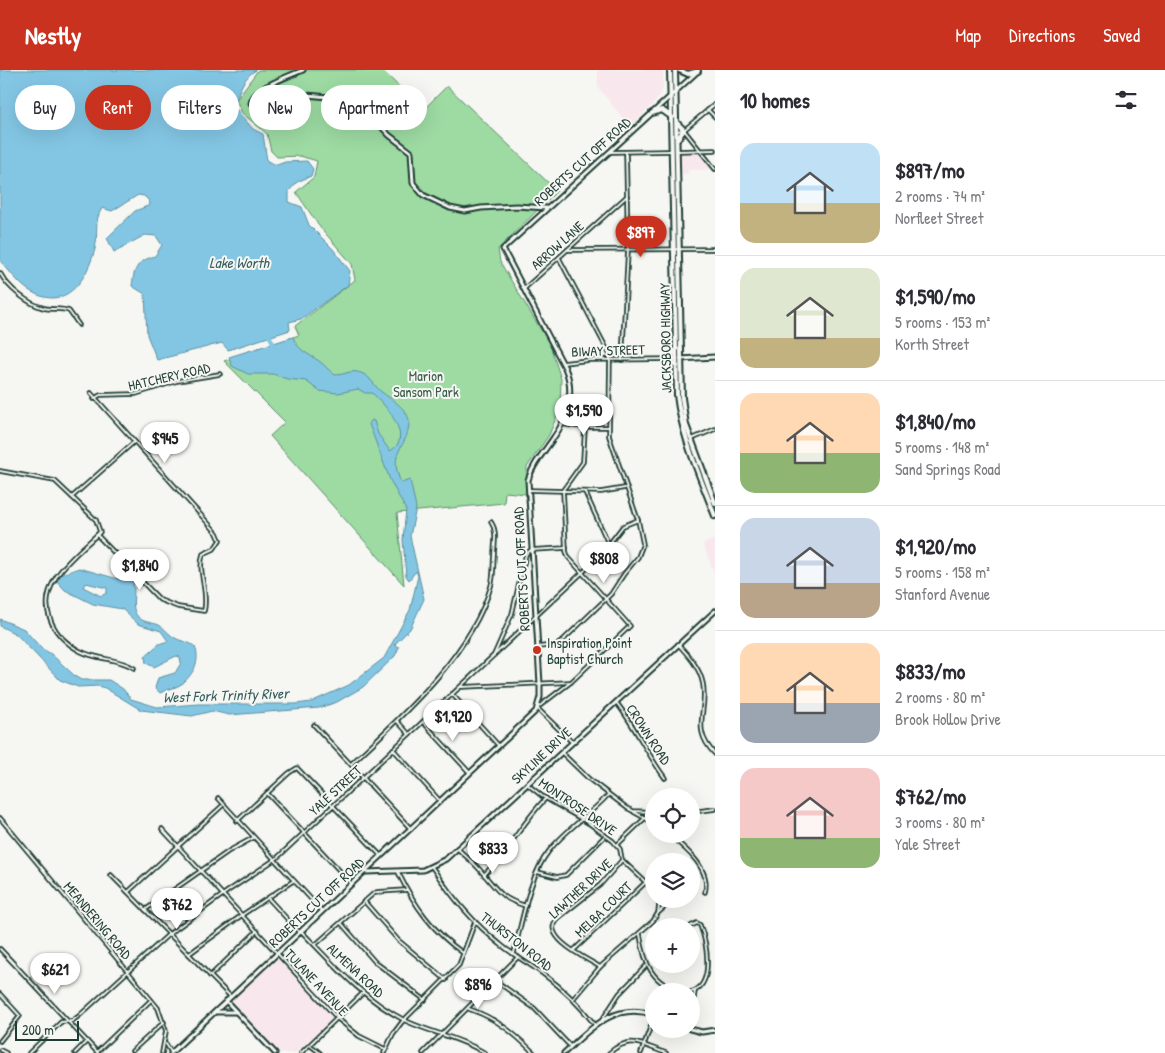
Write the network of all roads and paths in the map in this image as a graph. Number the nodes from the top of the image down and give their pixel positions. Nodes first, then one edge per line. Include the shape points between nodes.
1 (303, 70) edge
2 (670, 70) edge
3 (677, 70) edge
4 (698, 71) edge
5 (676, 92) junction
6 (671, 96) junction
7 (715, 104) edge
8 (708, 110) junction
9 (652, 113) junction
10 (672, 117) junction
11 (715, 117) edge
12 (675, 122) junction
13 (684, 130) junction
14 (674, 131) junction
15 (677, 140) junction
16 (699, 150) junction
17 (715, 150) edge
18 (675, 151) junction
19 (610, 152) junction
20 (626, 152) junction
21 (715, 169) edge
22 (627, 196) junction
23 (546, 208) junction
24 (715, 248) edge
25 (674, 249) junction
26 (679, 249) junction
27 (567, 250) junction
28 (628, 250) junction
29 (559, 258) junction
30 (0, 273) edge
31 (523, 290) junction
32 (678, 319) junction
33 (79, 325) dead end
34 (677, 349) junction
35 (715, 357) edge
36 (668, 359) junction
37 (681, 359) junction
38 (610, 360) junction
39 (622, 360) junction
40 (562, 363) junction
41 (679, 367) junction
42 (220, 374) dead end
43 (91, 394) dead end
44 (94, 399) junction
45 (561, 424) junction
46 (608, 427) junction
47 (585, 428) junction
48 (715, 429) edge
49 (691, 440) junction
50 (134, 442) junction
51 (0, 471) edge
52 (704, 482) junction
53 (625, 488) junction
54 (528, 490) junction
55 (563, 490) junction
56 (585, 491) junction
57 (72, 497) junction
58 (715, 503) edge
59 (715, 515) edge
60 (638, 520) junction
61 (492, 522) dead end
62 (97, 534) junction
63 (609, 545) junction
64 (566, 548) junction
65 (531, 550) junction
66 (583, 573) junction
67 (606, 599) junction
68 (715, 611) edge
69 (534, 616) junction
70 (678, 644) junction
71 (536, 648) junction
72 (493, 656) junction
73 (134, 668) dead end
74 (571, 682) junction
75 (540, 684) junction
76 (460, 688) junction
77 (452, 694) junction
78 (615, 701) junction
79 (537, 708) junction
80 (397, 720) junction
81 (423, 722) junction
82 (314, 725) dead end
83 (409, 734) junction
84 (572, 742) junction
85 (499, 746) junction
86 (393, 749) junction
87 (561, 752) junction
88 (715, 754) edge
89 (351, 764) junction
90 (470, 774) junction
91 (364, 777) junction
92 (665, 778) dead end
93 (527, 784) junction
94 (267, 793) junction
95 (608, 795) junction
96 (218, 798) dead end
97 (546, 798) junction
98 (440, 801) junction
99 (334, 805) junction
100 (223, 806) junction
101 (715, 809) edge
102 (633, 811) junction
103 (700, 811) edge
104 (645, 812) edge
105 (0, 818) edge
106 (645, 818) joint
107 (583, 819) junction
108 (237, 821) junction
109 (162, 829) dead end
110 (411, 829) junction
111 (304, 833) junction
112 (606, 836) junction
113 (253, 838) junction
114 (677, 843) edge
115 (617, 845) junction
116 (178, 846) junction
117 (457, 848) junction
118 (381, 856) junction
119 (274, 860) junction
120 (622, 860) junction
121 (432, 867) junction
122 (202, 872) junction
123 (365, 872) junction
124 (398, 872) junction
125 (537, 872) junction
126 (111, 874) dead end
127 (484, 874) junction
128 (294, 881) junction
129 (645, 881) edge
130 (645, 883) edge
131 (352, 884) junction
132 (407, 890) junction
133 (128, 892) junction
134 (705, 892) dead end
135 (223, 894) junction
136 (268, 898) junction
137 (364, 901) junction
138 (526, 906) junction
139 (659, 908) edge
140 (664, 908) edge
141 (145, 910) junction
142 (322, 911) junction
143 (658, 913) junction
144 (242, 915) junction
145 (475, 922) junction
146 (341, 923) junction
147 (700, 929) edge
148 (257, 931) junction
149 (301, 932) junction
150 (169, 934) junction
151 (640, 934) junction
152 (315, 945) junction
153 (0, 948) edge
154 (574, 950) junction
155 (463, 952) junction
156 (4, 953) junction
157 (514, 953) junction
158 (189, 954) junction
159 (278, 954) junction
160 (0, 956) edge
161 (518, 956) junction
162 (645, 957) edge
163 (600, 967) junction
164 (645, 968) edge
165 (128, 971) junction
166 (653, 973) edge
167 (210, 976) junction
168 (446, 980) junction
169 (496, 981) junction
170 (661, 983) edge
171 (700, 985) edge
172 (363, 993) junction
173 (1, 995) edge
174 (230, 997) junction
175 (573, 999) junction
176 (152, 1000) junction
177 (425, 1000) junction
178 (226, 1001) junction
179 (468, 1008) junction
180 (215, 1012) junction
181 (236, 1012) junction
182 (645, 1014) edge
183 (338, 1019) junction
184 (404, 1020) junction
185 (602, 1020) junction
186 (164, 1021) junction
187 (69, 1022) junction
188 (595, 1025) junction
189 (715, 1030) edge
190 (700, 1032) edge
191 (440, 1035) junction
192 (646, 1038) edge
193 (0, 1041) edge
194 (87, 1041) junction
195 (165, 1042) junction
196 (310, 1045) junction
197 (643, 1045) junction
198 (571, 1047) junction
199 (385, 1049) junction
200 (0, 1050) edge
201 (132, 1051) dead end
202 (97, 1052) edge
203 (6, 1053) edge
204 (29, 1053) edge
205 (75, 1053) edge
206 (162, 1053) edge
207 (171, 1053) edge
208 (274, 1053) edge
209 (301, 1053) edge
210 (320, 1053) edge
211 (384, 1053) edge
212 (423, 1053) edge
213 (485, 1053) edge
214 (534, 1053) edge
215 (564, 1053) edge
216 (609, 1053) edge
217 (641, 1053) edge
218 (666, 1053) edge

1 - 23 street via 259,91 250,103 258,108 287,95 317,95 333,99 350,111 372,119 411,152 411,177 419,191 450,208 465,211 517,206
2 - 6 main road
3 - 4 main road via 688,74
3 - 5 main road
4 - 5 street, ROBERTS CUT OFF ROAD
5 - 6 street, ROBERTS CUT OFF ROAD
5 - 12 main road
6 - 9 street, ROBERTS CUT OFF ROAD
6 - 10 main road
7 - 8 street
8 - 11 street
8 - 13 street
9 - 10 main road via 662,110
9 - 19 street, ROBERTS CUT OFF ROAD
10 - 12 main road
12 - 13 main road
12 - 14 main road, JACKSBORO HIGHWAY
13 - 14 street
13 - 15 main road
13 - 16 street
14 - 15 main road, JACKSBORO HIGHWAY
14 - 18 main road, JACKSBORO HIGHWAY
15 - 18 main road, JACKSBORO HIGHWAY
16 - 17 street
16 - 18 street
16 - 21 street
18 - 20 street
18 - 25 main road, JACKSBORO HIGHWAY
18 - 26 main road, JACKSBORO HIGHWAY
19 - 20 street
19 - 23 street, ROBERTS CUT OFF ROAD
20 - 22 street
22 - 27 street, ARROW LANE
22 - 28 street
23 - 31 street, ROBERTS CUT OFF ROAD via 503,249
24 - 26 street
25 - 26 street
25 - 28 street
25 - 32 main road, JACKSBORO HIGHWAY
26 - 32 main road, JACKSBORO HIGHWAY
27 - 28 street
27 - 29 street, ARROW LANE
28 - 39 street
29 - 31 street, ARROW LANE
29 - 38 street
30 - 33 street via 13,289 32,302 46,308 69,311
31 - 40 street, ROBERTS CUT OFF ROAD
32 - 34 main road, JACKSBORO HIGHWAY
32 - 37 main road, JACKSBORO HIGHWAY
34 - 36 main road
34 - 37 main road, JACKSBORO HIGHWAY
35 - 37 street, BIWAY STREET
36 - 37 street, BIWAY STREET
36 - 39 street, BIWAY STREET
36 - 41 main road
37 - 41 main road, JACKSBORO HIGHWAY
37 - 41 main road
38 - 39 street, BIWAY STREET
38 - 40 street, BIWAY STREET
38 - 46 street
40 - 45 street, ROBERTS CUT OFF ROAD via 571,388
41 - 49 main road, JACKSBORO HIGHWAY via 684,415
42 - 44 street, HATCHERY ROAD via 136,394 100,395
43 - 44 street
44 - 50 street
45 - 47 street
45 - 54 street, ROBERTS CUT OFF ROAD via 532,468
46 - 47 street
46 - 53 street
47 - 55 street via 583,462
48 - 49 street
49 - 52 main road, JACKSBORO HIGHWAY
50 - 57 street
50 - 62 street via 210,523 220,540 214,549 203,554 201,561 206,594 204,611 160,600
51 - 57 street via 55,480
52 - 58 main road, JACKSBORO HIGHWAY
52 - 59 main road, JACKSBORO HIGHWAY
53 - 56 street via 608,492
53 - 60 street
54 - 55 street
54 - 65 street, ROBERTS CUT OFF ROAD
55 - 56 street
55 - 64 street
56 - 63 street
57 - 62 street via 96,520 101,528
60 - 63 street, YALE STREET via 623,526
60 - 67 street via 643,540 641,553
61 - 80 street via 495,528 492,585 476,624 437,678
62 - 73 street via 55,576 49,589 47,610 57,632 76,649
63 - 66 street, YALE STREET
64 - 65 street
64 - 66 street via 568,556
65 - 69 street, ROBERTS CUT OFF ROAD
65 - 72 street via 526,554 512,614
66 - 67 street
66 - 69 street, YALE STREET
67 - 71 street via 555,646
67 - 74 street via 630,626
68 - 70 street, SKYLINE DRIVE
69 - 71 street, ROBERTS CUT OFF ROAD
69 - 72 street, YALE STREET
70 - 78 street, SKYLINE DRIVE
70 - 88 street via 700,673 704,693 701,727 705,742
71 - 75 street, ROBERTS CUT OFF ROAD
72 - 76 street, YALE STREET
74 - 75 street
74 - 79 street
75 - 76 street
75 - 79 street, ROBERTS CUT OFF ROAD
76 - 77 street, YALE STREET
77 - 81 street, YALE STREET
77 - 85 street
78 - 84 street, SKYLINE DRIVE
78 - 92 street, CROWN ROAD
79 - 84 street
79 - 85 street, ROBERTS CUT OFF ROAD
80 - 83 street
80 - 89 street
81 - 83 street, YALE STREET
81 - 90 street
82 - 89 street
83 - 86 street, YALE STREET
84 - 87 street, SKYLINE DRIVE
85 - 90 street, ROBERTS CUT OFF ROAD
86 - 91 street, YALE STREET
86 - 98 street
87 - 93 street, SKYLINE DRIVE
87 - 95 street
89 - 91 street
90 - 98 street, ROBERTS CUT OFF ROAD
91 - 99 street, YALE STREET
91 - 110 street
93 - 97 street, MONTROSE DRIVE
93 - 117 street, SKYLINE DRIVE
94 - 99 street via 296,768
94 - 108 street
94 - 111 street
95 - 102 street
95 - 107 street
96 - 100 street
97 - 107 street, MONTROSE DRIVE
97 - 127 street
98 - 110 street, ROBERTS CUT OFF ROAD
99 - 111 street, YALE STREET
99 - 118 street
100 - 108 street
100 - 116 street
101 - 103 street
102 - 104 street
102 - 106 street
105 - 165 street, MEANDERING ROAD
106 - 115 street
107 - 112 street, MONTROSE DRIVE
107 - 125 street via 552,846
108 - 113 street
109 - 116 street, TULANE AVENUE
110 - 118 street, ROBERTS CUT OFF ROAD
111 - 119 street, YALE STREET
111 - 131 street
112 - 115 street, MONTROSE DRIVE
112 - 125 street via 566,876
113 - 119 street
113 - 122 street
114 - 134 street via 702,869 707,881
115 - 120 street, MONTROSE DRIVE
116 - 122 street, TULANE AVENUE
116 - 133 street
117 - 121 street, SKYLINE DRIVE
117 - 127 street
118 - 123 street, ROBERTS CUT OFF ROAD
119 - 128 street
119 - 135 street, YALE STREET
120 - 129 street, MONTROSE DRIVE
120 - 154 street, LAWTHER DRIVE via 600,885 554,923 554,935
121 - 124 street, SKYLINE DRIVE
121 - 145 street, THURSTON ROAD via 455,901
122 - 135 street, TULANE AVENUE
122 - 141 street
123 - 124 street, SKYLINE DRIVE
123 - 131 street, ROBERTS CUT OFF ROAD
124 - 132 street
125 - 138 street
126 - 133 street
127 - 138 street via 498,893
128 - 136 street
128 - 142 street
130 - 154 street, MELBA COURT
131 - 142 street, ROBERTS CUT OFF ROAD
132 - 137 street via 377,892
132 - 155 street via 426,919 450,944
133 - 141 street
135 - 144 street, TULANE AVENUE
135 - 150 street, YALE STREET
136 - 144 street
136 - 149 street, ALMENA ROAD
137 - 146 street
137 - 168 street via 403,944
138 - 157 street
139 - 143 street
140 - 143 street
141 - 150 street
142 - 149 street, ROBERTS CUT OFF ROAD
143 - 151 street
144 - 148 street, TULANE AVENUE
144 - 158 street
145 - 155 street
145 - 157 street, THURSTON ROAD
146 - 152 street
146 - 177 street via 375,962
147 - 171 street via 710,966
148 - 159 street, TULANE AVENUE
148 - 167 street
149 - 152 street, ALMENA ROAD
149 - 159 street, ROBERTS CUT OFF ROAD
150 - 158 street
150 - 165 street, YALE STREET
151 - 162 street
151 - 163 street
152 - 172 street, ALMENA ROAD
153 - 156 street
154 - 163 street, LAWTHER DRIVE
155 - 168 street via 460,965
156 - 160 street
156 - 187 street
157 - 161 street, THURSTON ROAD
158 - 167 street
159 - 174 street, ROBERTS CUT OFF ROAD
159 - 183 street, TULANE AVENUE
161 - 169 street
161 - 175 street, THURSTON ROAD
163 - 175 street
164 - 185 street via 619,994
165 - 176 street, MEANDERING ROAD
165 - 187 street, YALE STREET
166 - 170 street
167 - 174 street
168 - 177 street
169 - 179 street
169 - 198 street via 534,1008
172 - 183 street
172 - 184 street, ALMENA ROAD
173 - 193 street via 20,1019
174 - 178 street, ROBERTS CUT OFF ROAD
175 - 188 street, THURSTON ROAD
176 - 186 street, MEANDERING ROAD
176 - 202 street
177 - 184 street
178 - 180 street, ROBERTS CUT OFF ROAD
178 - 181 street
179 - 191 street
179 - 214 street via 509,1028
180 - 181 street
180 - 207 street, ROBERTS CUT OFF ROAD
181 - 208 street
182 - 185 street via 627,1011
183 - 196 street
183 - 199 street, TULANE AVENUE via 359,1036
184 - 191 street, ALMENA ROAD
184 - 199 street
185 - 188 street
186 - 195 street, MEANDERING ROAD
186 - 201 street
187 - 194 street
187 - 204 street, YALE STREET via 61,1022
188 - 198 street
189 - 190 street
191 - 212 street
191 - 213 street, ALMENA ROAD
192 - 197 street
194 - 202 street
194 - 205 street
195 - 206 street, MEANDERING ROAD
195 - 207 street, MEANDERING ROAD
196 - 209 street
196 - 210 street
197 - 216 street via 626,1042
197 - 217 street
197 - 218 street
198 - 215 street
199 - 211 street
200 - 203 street

